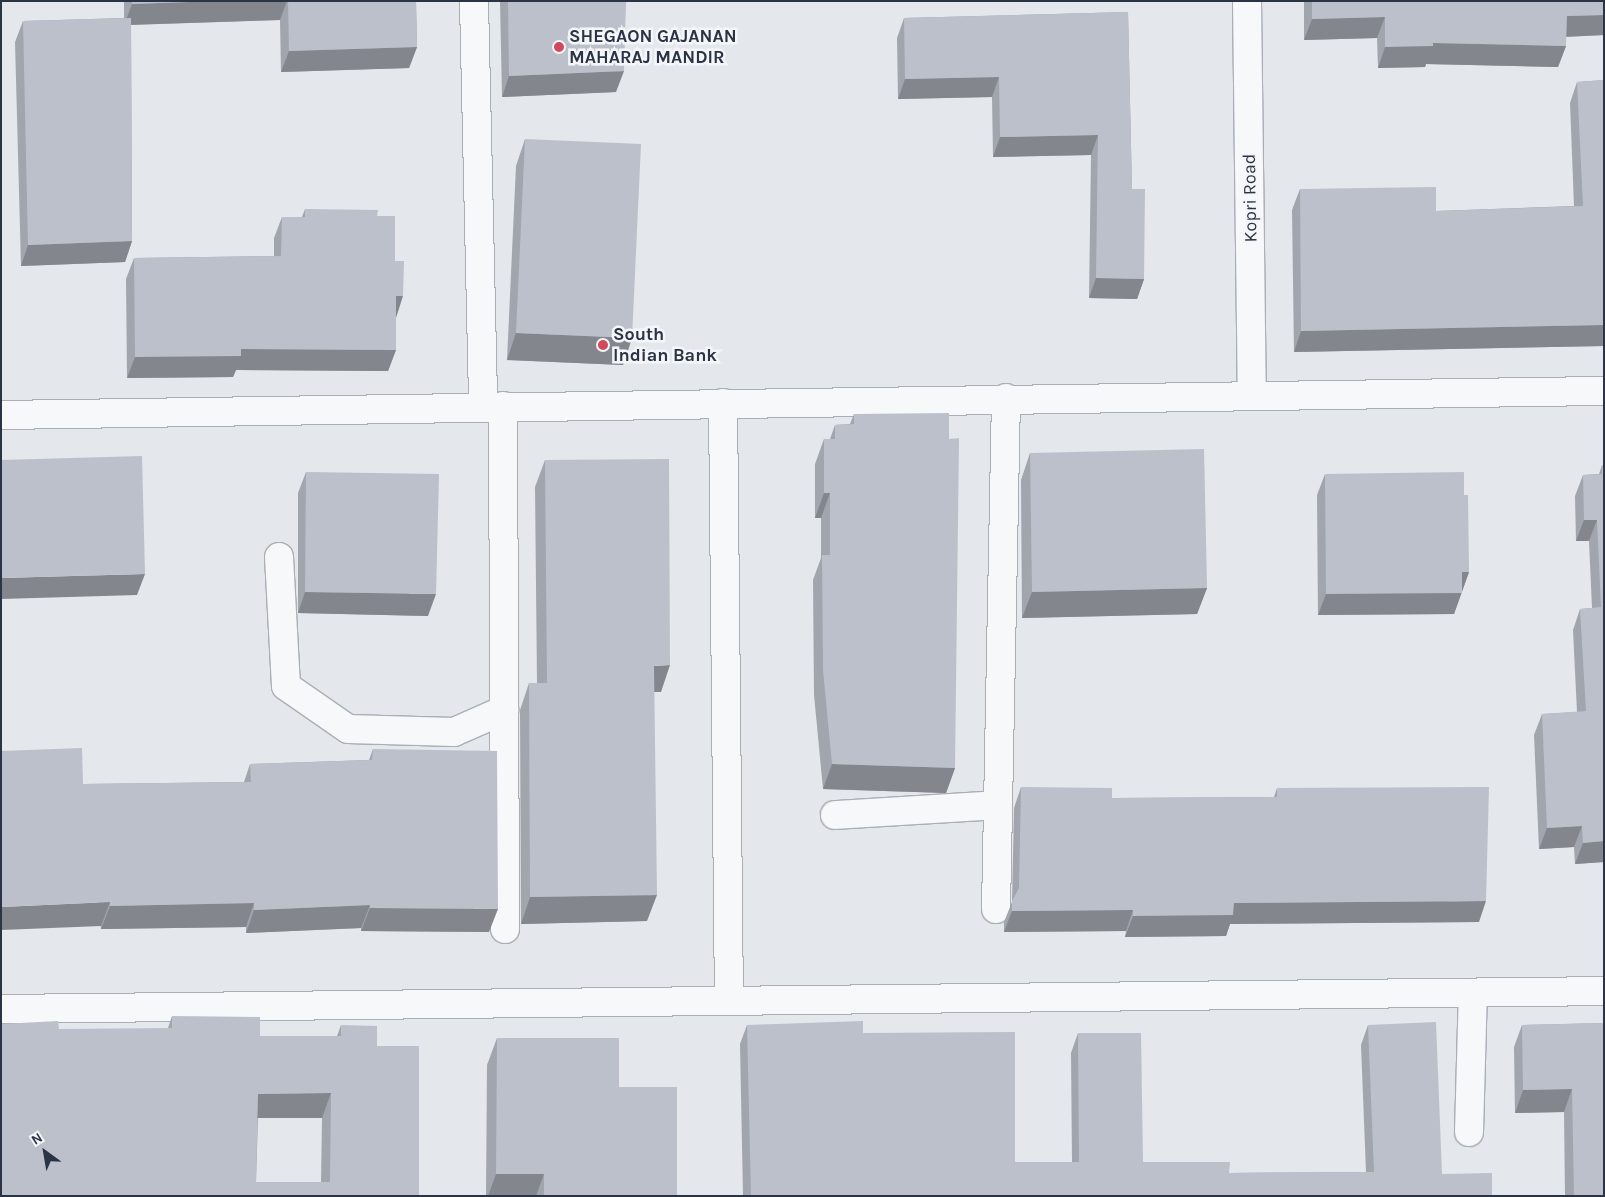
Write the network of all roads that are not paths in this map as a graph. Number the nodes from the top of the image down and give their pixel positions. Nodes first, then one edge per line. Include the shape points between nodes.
1 (474, 1) edge
2 (1248, 1) edge
3 (1604, 391) edge
4 (1252, 394) junction
5 (1006, 398) junction
6 (723, 403) junction
7 (493, 406) junction
8 (1, 415) edge
9 (279, 557) dead end
10 (504, 710) junction
11 (998, 805) junction
12 (835, 815) dead end
13 (996, 908) dead end
14 (504, 929) dead end
15 (1604, 991) edge
16 (1473, 993) junction
17 (729, 1001) junction
18 (1, 1009) edge
19 (1469, 1132) dead end

1 - 7 street
2 - 4 street, Kopri Road
3 - 4 street
4 - 5 street
5 - 6 street
5 - 11 street
6 - 7 street
6 - 17 street
7 - 8 street
7 - 10 street
9 - 10 street via 286,686 324,713 348,728 454,732
10 - 14 street
11 - 12 street
11 - 13 street
15 - 16 street
16 - 17 street
16 - 19 street
17 - 18 street

